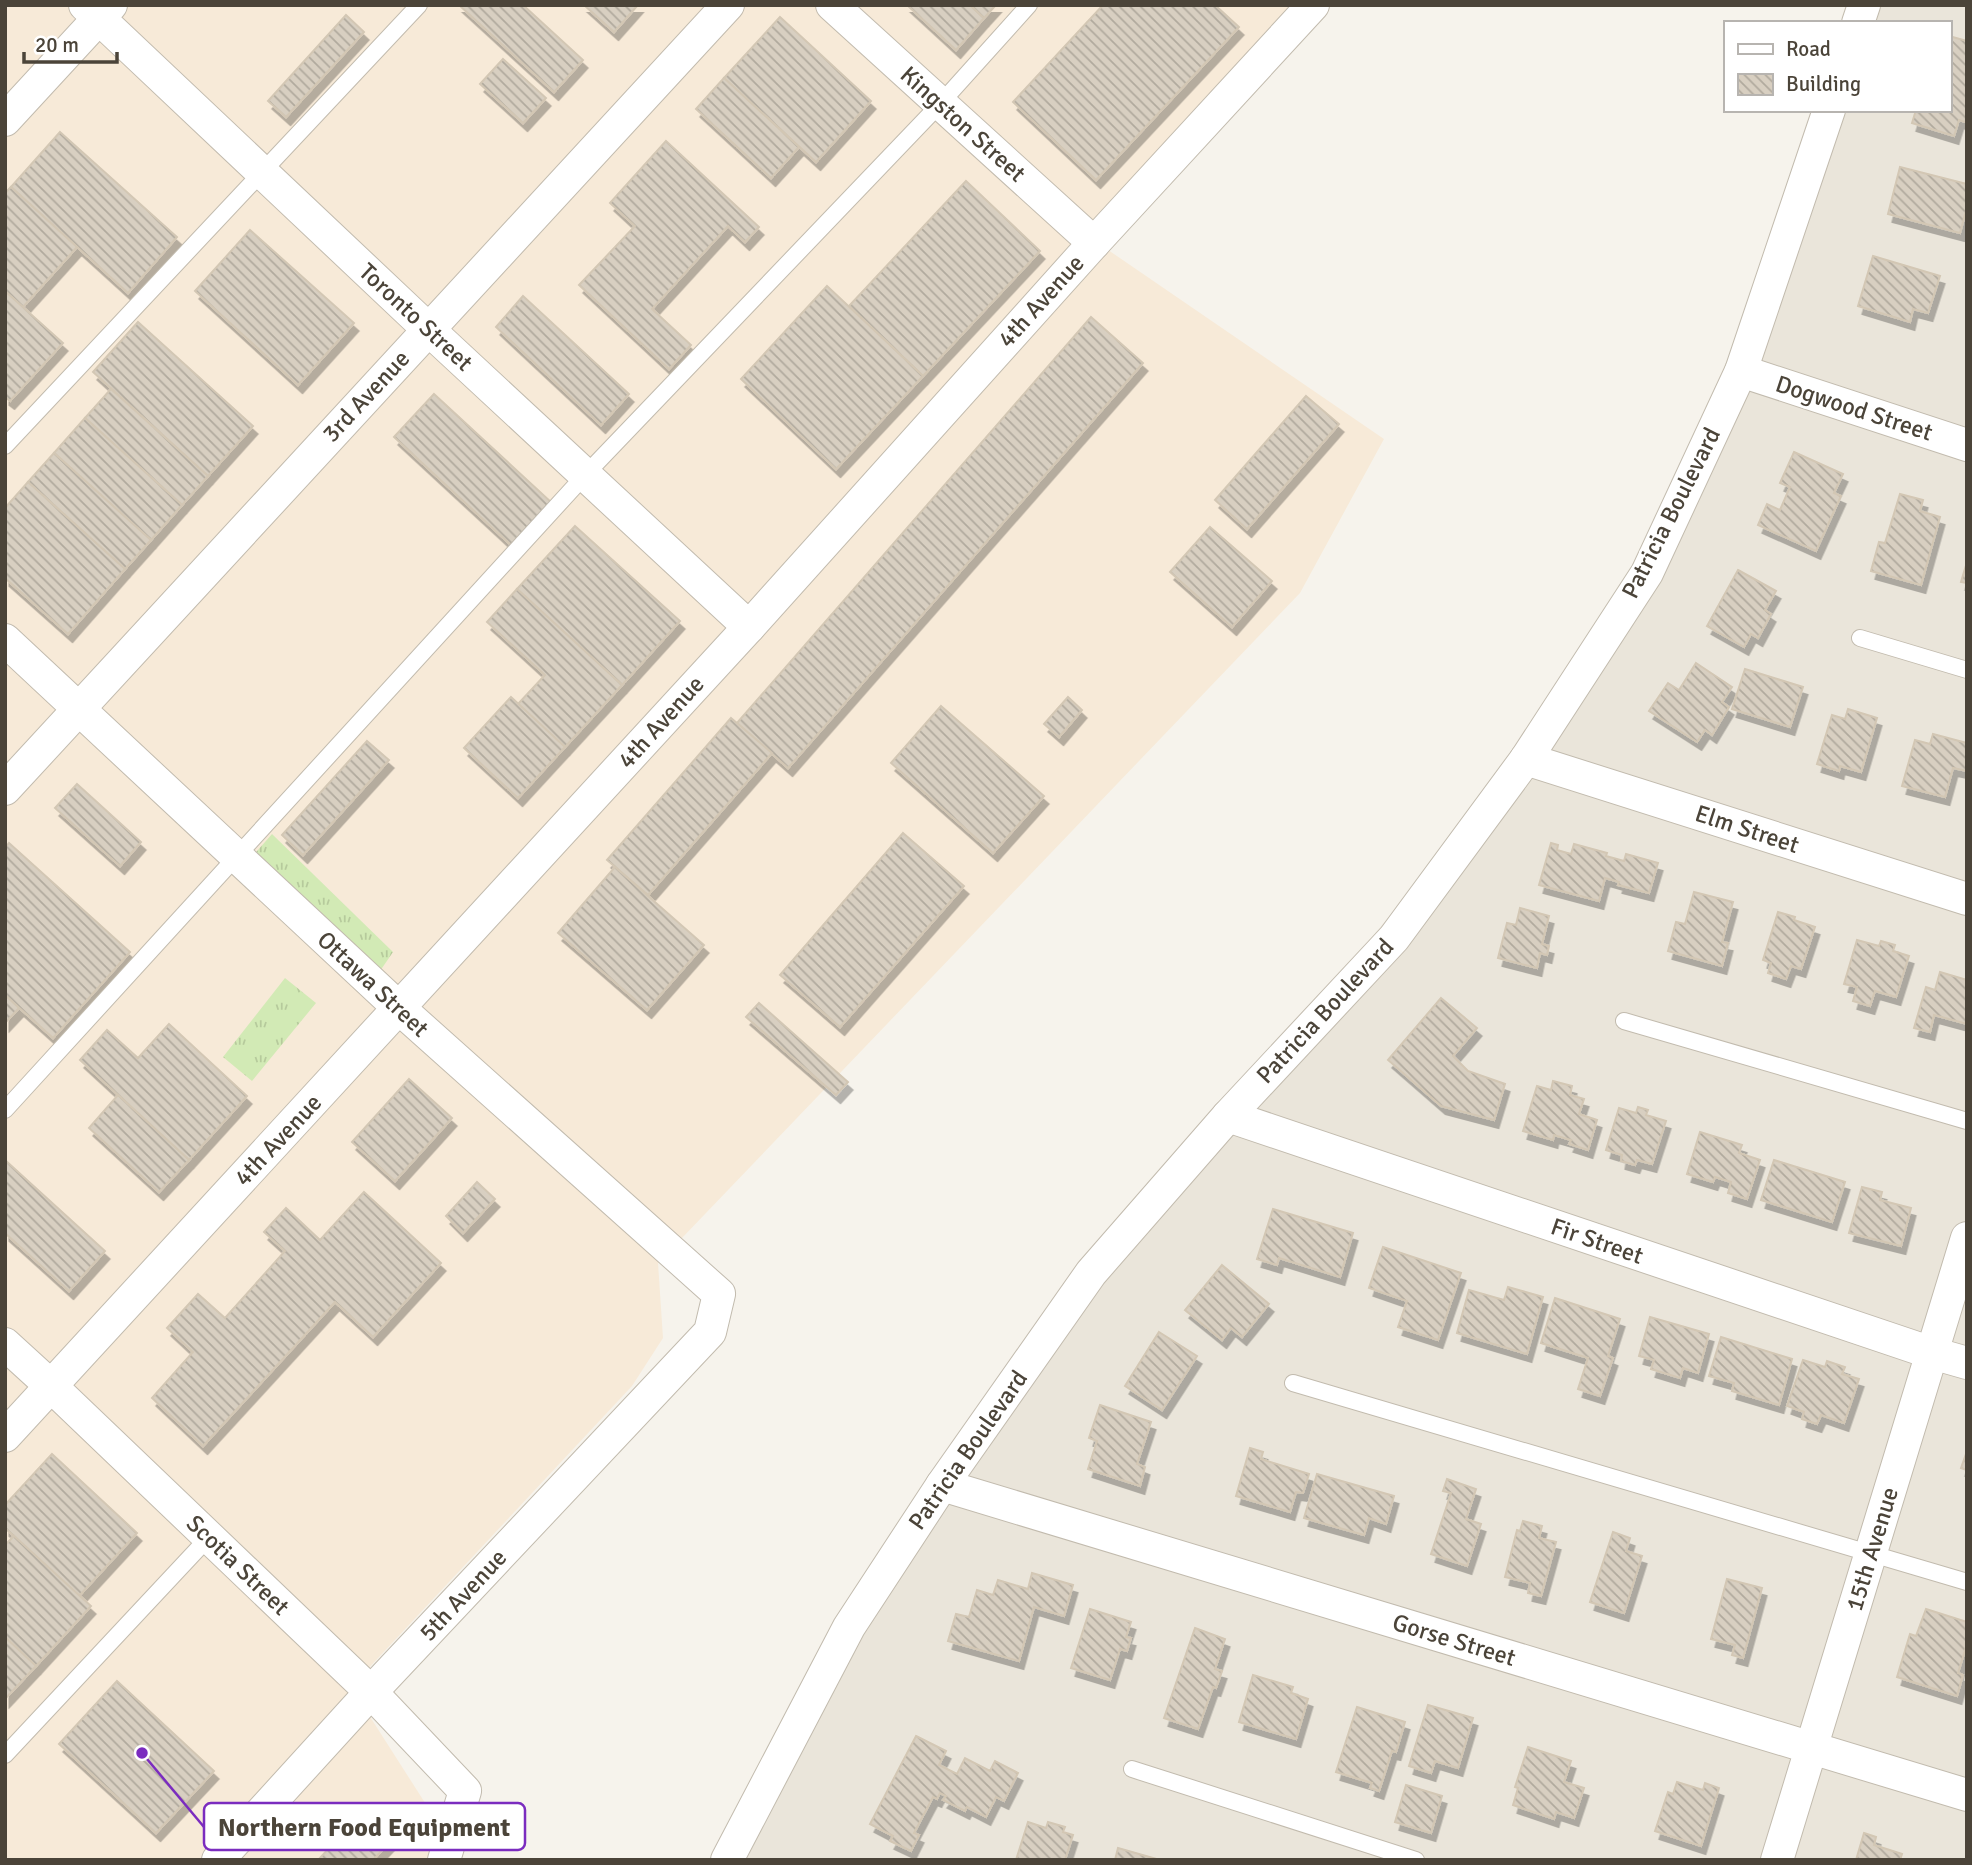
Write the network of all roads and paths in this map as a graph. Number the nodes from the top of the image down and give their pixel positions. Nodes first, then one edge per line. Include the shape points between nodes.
1 (419, 5) edge
2 (728, 5) edge
3 (832, 5) edge
4 (1029, 5) edge
5 (1313, 5) edge
6 (98, 10) edge
7 (940, 104) junction
8 (1828, 112) edge
9 (5, 120) edge
10 (263, 172) junction
11 (1094, 243) junction
12 (428, 329) junction
13 (1741, 371) junction
14 (1967, 444) edge
15 (5, 446) edge
16 (586, 474) junction
17 (749, 627) junction
18 (1860, 638) dead end
19 (5, 640) edge
20 (1967, 670) edge
21 (80, 708) junction
22 (1526, 759) junction
23 (5, 789) edge
24 (236, 856) junction
25 (1967, 899) edge
26 (399, 1008) junction
27 (1624, 1021) dead end
28 (5, 1110) edge
29 (1228, 1116) junction
30 (1967, 1121) edge
31 (1967, 1238) edge
32 (710, 1332) joint
33 (5, 1345) edge
34 (1932, 1353) junction
35 (1967, 1363) edge
36 (1293, 1383) dead end
37 (51, 1386) junction
38 (5, 1436) edge
39 (942, 1485) junction
40 (209, 1537) junction
41 (1871, 1555) junction
42 (1967, 1582) edge
43 (371, 1692) junction
44 (1811, 1748) junction
45 (5, 1755) edge
46 (1132, 1769) dead end
47 (1967, 1796) edge
48 (218, 1860) edge
49 (444, 1860) edge
50 (727, 1860) edge
51 (1416, 1860) edge
52 (1777, 1860) edge

1 - 10 lane
2 - 12 street, 3rd Avenue
3 - 7 street, Kingston Street
4 - 7 lane
5 - 11 street, 4th Avenue
6 - 9 street
6 - 10 street, Toronto Street
7 - 11 street, Kingston Street
7 - 16 lane
8 - 13 street, Patricia Boulevard
10 - 12 street, Toronto Street
10 - 15 lane
11 - 17 street, 4th Avenue
12 - 16 street, Toronto Street
12 - 21 street, 3rd Avenue
13 - 14 street, Dogwood Street
13 - 22 street, Patricia Boulevard via 1647,573
16 - 17 street, Toronto Street
16 - 24 lane
17 - 26 street, 4th Avenue
18 - 20 lane
19 - 21 street, Ottawa Street
21 - 23 street, 3rd Avenue
21 - 24 street, Ottawa Street
22 - 25 street, Elm Street
22 - 29 street, Patricia Boulevard via 1394,938
24 - 26 street, Ottawa Street
24 - 28 lane
26 - 32 street, Ottawa Street via 719,1294
26 - 37 street, 4th Avenue
27 - 30 lane
29 - 34 street, Fir Street
29 - 39 street, Patricia Boulevard via 1091,1273
31 - 34 street, 15th Avenue
32 - 43 street, 5th Avenue
33 - 37 street, Scotia Street
34 - 35 street, Fir Street
34 - 41 street, 15th Avenue
36 - 41 lane
37 - 38 street, 4th Avenue
37 - 40 street, Scotia Street
39 - 44 street, Gorse Street
39 - 50 street, Patricia Boulevard via 849,1627
40 - 43 street, Scotia Street
40 - 45 lane
41 - 42 lane
41 - 44 street, 15th Avenue
43 - 48 street, 5th Avenue
43 - 49 street, Scotia Street via 465,1791
44 - 47 street, Gorse Street
44 - 52 street, 15th Avenue
46 - 51 lane

